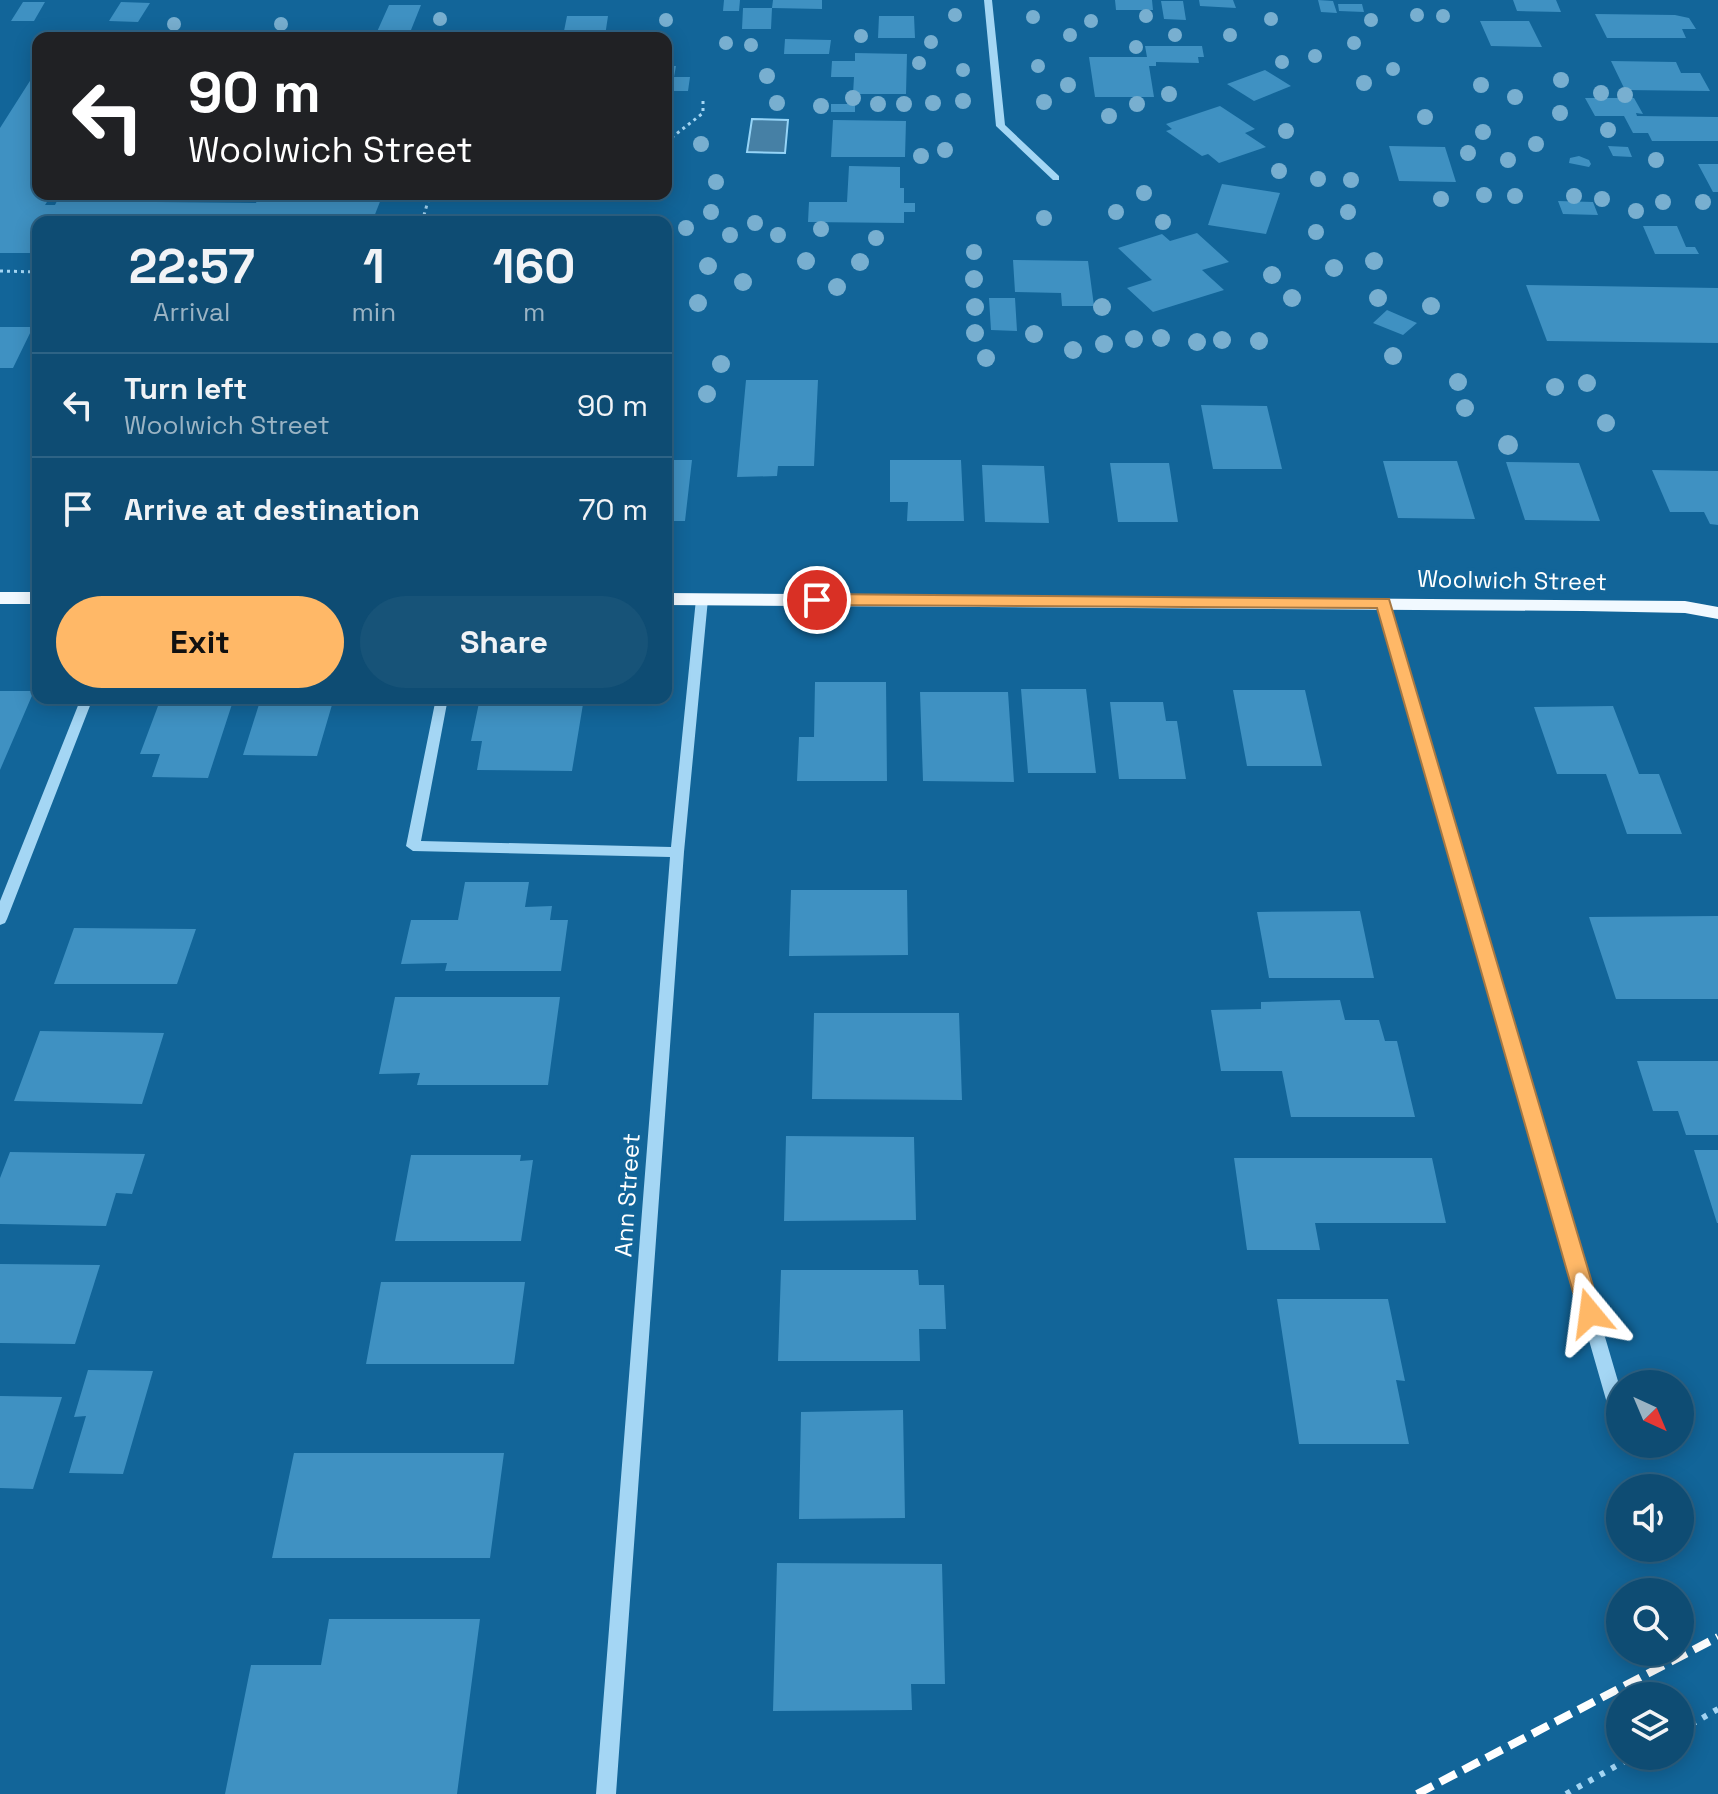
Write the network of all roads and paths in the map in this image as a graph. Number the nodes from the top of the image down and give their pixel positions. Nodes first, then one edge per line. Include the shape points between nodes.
1 (988, 0) edge
2 (703, 99) dead end
3 (672, 137) edge
4 (1056, 178) dead end
5 (0, 271) edge
6 (32, 272) edge
7 (0, 598) edge
8 (32, 598) edge
9 (672, 599) edge
10 (702, 599) junction
11 (1718, 600) edge
12 (1383, 602) junction
13 (1685, 607) junction
14 (1718, 613) edge
15 (85, 704) edge
16 (441, 704) edge
17 (677, 852) junction
18 (0, 919) edge
19 (1606, 1370) edge
20 (1718, 1709) edge
21 (1694, 1723) edge
22 (1609, 1770) edge
23 (606, 1794) edge
24 (1566, 1794) edge

1 - 4 street via 1001,126
2 - 3 path via 703,113
5 - 6 path
7 - 8 main road
9 - 10 main road, Woolwich Street
10 - 12 main road, Woolwich Street
10 - 17 street, Ann Street
11 - 13 main road, Woolwich Street
12 - 13 main road, Woolwich Street
12 - 19 street
13 - 14 main road, Woolwich Street
15 - 18 street
16 - 17 street via 413,846
17 - 23 street, Ann Street
20 - 21 path
22 - 24 path

